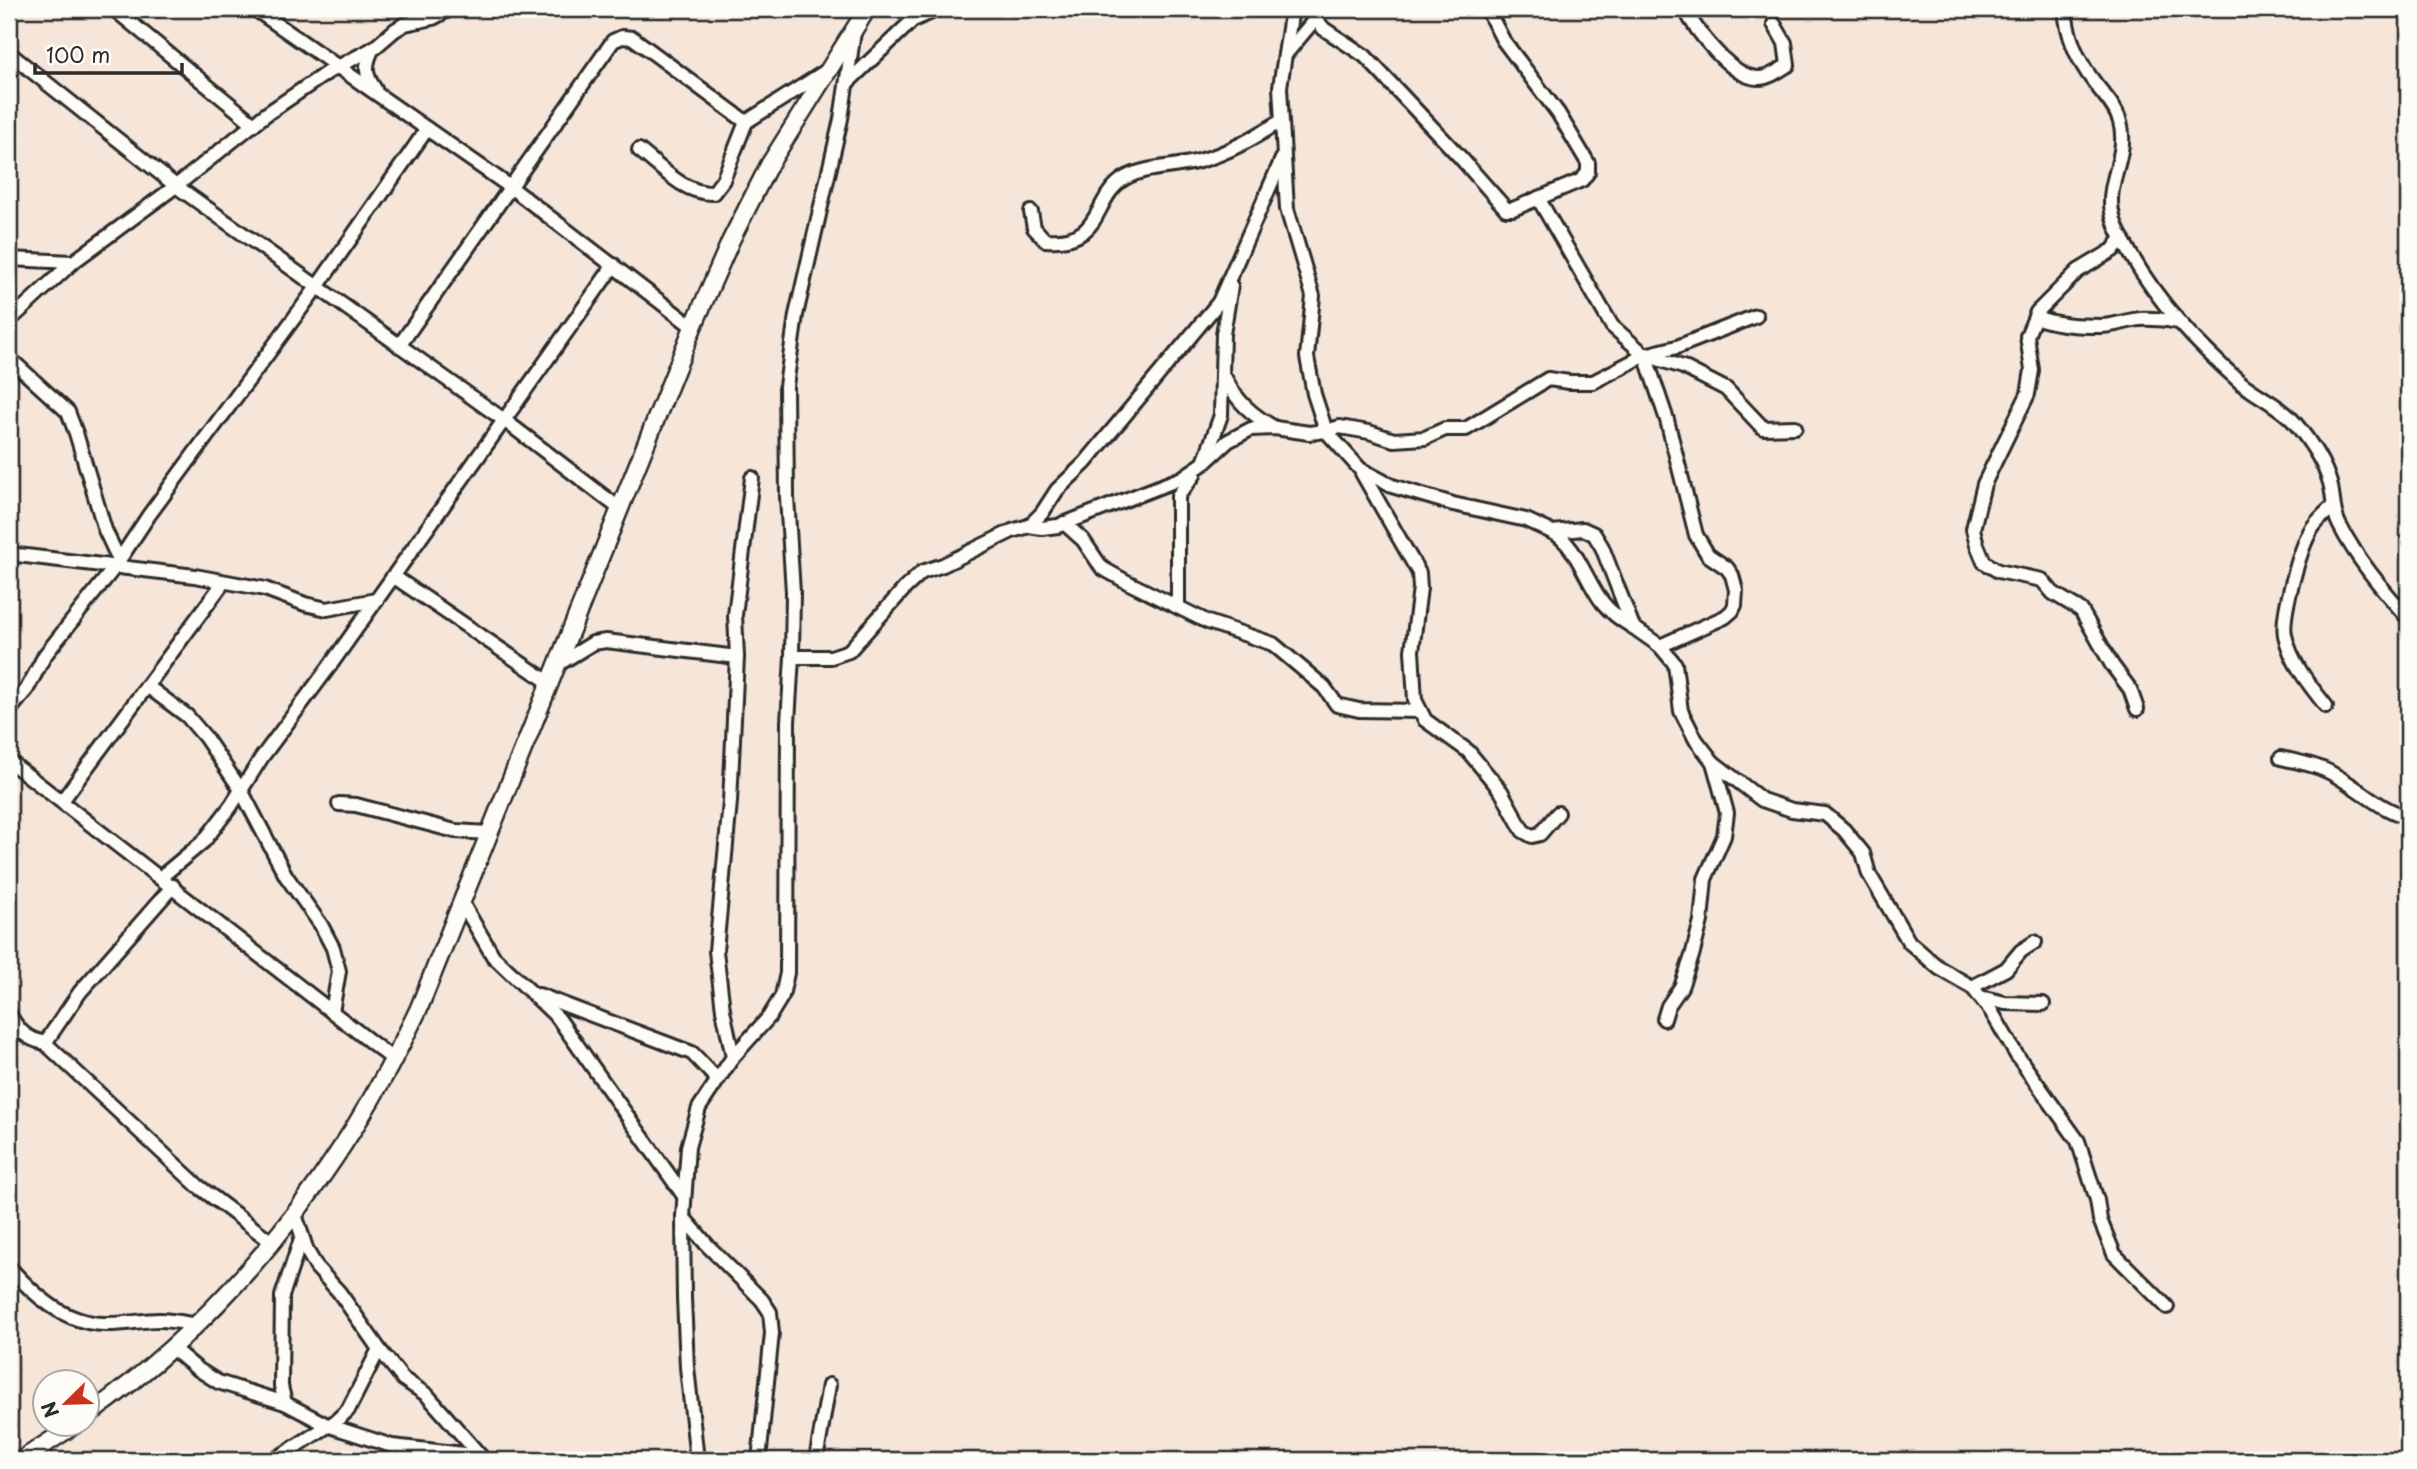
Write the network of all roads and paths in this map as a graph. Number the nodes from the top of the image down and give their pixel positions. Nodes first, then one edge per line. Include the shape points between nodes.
1 (114, 9) edge
2 (255, 9) edge
3 (412, 9) edge
4 (450, 9) edge
5 (867, 9) edge
6 (939, 9) edge
7 (1292, 9) edge
8 (1487, 9) edge
9 (1685, 9) edge
10 (2065, 9) edge
11 (1311, 13) edge
12 (420, 21) junction
13 (1774, 24) dead end
14 (855, 26) junction
15 (374, 48) junction
16 (9, 52) edge
17 (1285, 56) junction
18 (338, 66) junction
19 (826, 71) junction
20 (847, 83) junction
21 (377, 92) junction
22 (1281, 121) junction
23 (747, 122) junction
24 (254, 124) junction
25 (427, 129) junction
26 (639, 150) dead end
27 (1284, 156) junction
28 (176, 186) junction
29 (509, 186) junction
30 (1538, 198) junction
31 (1031, 212) dead end
32 (2122, 238) junction
33 (9, 259) edge
34 (73, 262) junction
35 (614, 265) junction
36 (1234, 272) junction
37 (317, 287) junction
38 (1756, 316) dead end
39 (2035, 317) junction
40 (9, 321) edge
41 (2178, 323) junction
42 (693, 327) junction
43 (399, 346) junction
44 (1645, 355) junction
45 (9, 358) edge
46 (1223, 375) junction
47 (504, 420) junction
48 (1795, 427) dead end
49 (1275, 428) junction
50 (1325, 431) junction
51 (1204, 463) junction
52 (1360, 469) junction
53 (752, 478) dead end
54 (2333, 506) junction
55 (619, 508) junction
56 (1064, 523) junction
57 (1029, 526) junction
58 (1552, 532) junction
59 (9, 554) edge
60 (117, 564) junction
61 (393, 576) junction
62 (223, 583) junction
63 (376, 600) junction
64 (1178, 607) junction
65 (2408, 618) edge
66 (1633, 627) junction
67 (1660, 646) junction
68 (737, 657) junction
69 (792, 657) junction
70 (557, 665) junction
71 (550, 683) junction
72 (147, 685) junction
73 (2326, 706) dead end
74 (2137, 709) dead end
75 (9, 710) edge
76 (1420, 711) junction
77 (2281, 758) dead end
78 (9, 761) edge
79 (1713, 762) junction
80 (241, 790) junction
81 (62, 801) junction
82 (339, 804) dead end
83 (1558, 813) dead end
84 (2408, 817) edge
85 (489, 834) junction
86 (161, 877) junction
87 (173, 886) junction
88 (461, 901) junction
89 (2035, 942) dead end
90 (1972, 986) junction
91 (532, 992) junction
92 (1980, 997) junction
93 (2043, 1004) dead end
94 (332, 1012) junction
95 (9, 1014) edge
96 (1664, 1019) dead end
97 (46, 1044) junction
98 (733, 1057) junction
99 (394, 1060) junction
100 (717, 1079) junction
101 (684, 1196) junction
102 (295, 1214) junction
103 (683, 1217) junction
104 (302, 1235) junction
105 (272, 1243) junction
106 (9, 1267) edge
107 (2166, 1307) dead end
108 (197, 1325) junction
109 (172, 1347) junction
110 (379, 1349) junction
111 (829, 1385) dead end
112 (285, 1403) junction
113 (102, 1405) edge
114 (327, 1425) junction
115 (54, 1438) edge
116 (475, 1457) edge
117 (21, 1460) edge
118 (274, 1460) edge
119 (697, 1460) edge
120 (759, 1460) edge
121 (816, 1460) edge

1 - 24 street
2 - 18 street
3 - 12 street
4 - 12 street
5 - 14 main road
6 - 20 street via 913,20
7 - 17 street
8 - 30 street via 1503,40 1558,113 1588,163 1582,180
9 - 13 street via 1705,41 1741,72 1758,79 1788,65 1785,43
10 - 32 street via 2070,37 2091,79 2119,118 2123,133 2109,203
11 - 17 street
11 - 30 street via 1324,29 1364,56 1506,209
12 - 15 street via 405,24
14 - 19 main road
14 - 20 street
15 - 18 street
15 - 21 street via 365,69
16 - 28 street
17 - 22 street
18 - 21 street
18 - 24 street
19 - 23 street
19 - 42 main road via 769,165
20 - 69 street via 796,315 786,386
21 - 25 street
22 - 27 street
22 - 31 street via 1209,158 1126,178 1114,186 1096,221 1062,242 1045,240 1034,228
23 - 26 street via 723,180 713,192 698,193 683,185
23 - 29 street via 633,38 622,37 613,41
24 - 28 street
25 - 29 street
25 - 37 street
27 - 36 street
27 - 50 street via 1287,209 1313,296 1307,357
28 - 34 street
28 - 37 street
29 - 35 street
29 - 43 street
30 - 44 street via 1612,326
32 - 39 street via 2113,250 2078,271
32 - 41 street
33 - 34 street
34 - 40 street
35 - 42 street
35 - 47 street
36 - 46 street via 1223,334
36 - 57 street via 1219,302
37 - 43 street
37 - 60 street
38 - 44 street
39 - 41 street via 2074,326 2139,319
39 - 74 street via 2027,336 2032,370 2028,394 1984,484 1973,529 1977,545 1984,562 1998,571 2042,580 2053,593 2081,610 2130,689
41 - 54 street via 2241,382 2294,422 2320,459
42 - 55 main road
43 - 47 street
44 - 48 street via 1683,367 1726,389 1763,428
44 - 50 street via 1593,382 1548,379 1466,429 1394,440 1340,427
44 - 67 street via 1696,535 1708,555 1727,568 1736,590 1735,605 1725,617
45 - 60 street via 68,412
46 - 49 street via 1251,414
46 - 51 street via 1222,415
47 - 55 street
47 - 61 street
49 - 50 street
49 - 51 street via 1251,429 1228,441
50 - 52 street
51 - 56 street via 1146,494
51 - 64 street via 1178,496
52 - 58 street via 1398,488 1526,520
52 - 76 street via 1419,573 1412,651 1415,700
53 - 68 street via 735,615
54 - 65 street via 2338,523 2360,556
54 - 73 street via 2312,527 2303,545 2283,618 2297,663
55 - 70 main road
56 - 57 street
56 - 64 street via 1083,540 1102,568
57 - 69 street via 922,572 849,651 831,657
58 - 66 street via 1566,541 1603,603
58 - 66 street via 1594,534
59 - 60 street
60 - 62 street
60 - 75 street via 45,655 27,689
61 - 63 street
61 - 71 street
62 - 63 street via 265,589 327,608
62 - 72 street
63 - 80 street
64 - 76 street via 1273,644 1324,687 1337,705
66 - 67 street
67 - 79 street via 1675,664 1681,711
68 - 70 street via 606,641 593,643
68 - 98 street via 716,951
69 - 98 street via 787,973 782,996 769,1017
70 - 71 main road
71 - 85 main road
72 - 80 street via 187,716
72 - 81 street
76 - 83 street via 1424,720 1468,751 1501,791 1523,831 1540,834
77 - 84 street via 2331,773 2391,813
78 - 81 street
79 - 90 street via 1762,800 1825,814 1844,830 1863,853 1869,874 1909,942 1939,968
79 - 96 street via 1727,813 1724,836 1705,879 1692,956
80 - 86 street via 204,841
80 - 94 street via 286,876 333,948 339,971
81 - 86 street
82 - 85 street via 455,831
85 - 88 main road
86 - 87 street
87 - 94 street
87 - 97 street via 80,992
88 - 91 street via 493,956
88 - 99 main road
89 - 90 street via 2006,969
90 - 92 street
91 - 100 street via 692,1053
91 - 101 street via 558,1018
92 - 93 street
92 - 107 street via 2078,1140 2114,1254
94 - 99 street
95 - 97 street via 20,1032
97 - 105 street via 198,1186
98 - 100 street
99 - 102 main road via 339,1153
100 - 101 street via 699,1108 688,1146
101 - 103 street
102 - 104 street
102 - 105 main road
103 - 119 street via 687,1367
103 - 120 street via 770,1312
104 - 110 street via 317,1268
104 - 112 street via 282,1296 281,1386
105 - 108 main road
106 - 108 street via 57,1311 82,1320 103,1325 159,1320
108 - 109 main road
109 - 112 street via 218,1382
109 - 113 main road
110 - 114 street via 348,1410
110 - 116 street via 403,1379 427,1395
111 - 121 street
112 - 114 street
114 - 116 street via 392,1446
114 - 118 street
115 - 117 main road

